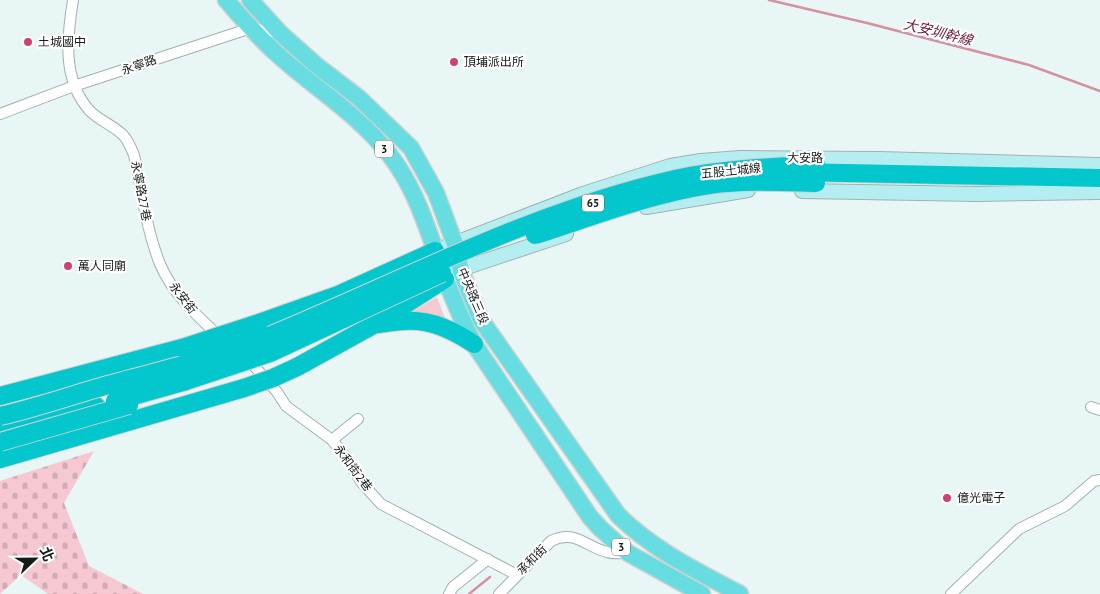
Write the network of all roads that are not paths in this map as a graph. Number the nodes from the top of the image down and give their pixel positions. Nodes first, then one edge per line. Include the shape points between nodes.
1 (73, 0) edge
2 (226, 0) edge
3 (250, 0) edge
4 (251, 28) junction
5 (280, 33) junction
6 (74, 86) junction
7 (0, 114) edge
8 (1100, 165) edge
9 (751, 175) junction
10 (1100, 177) edge
11 (1100, 188) edge
12 (1100, 192) edge
13 (149, 231) joint
14 (455, 244) junction
15 (436, 252) junction
16 (461, 271) junction
17 (445, 279) junction
18 (384, 293) junction
19 (375, 324) junction
20 (474, 344) junction
21 (237, 352) joint
22 (0, 394) edge
23 (114, 398) junction
24 (0, 416) edge
25 (358, 419) dead end
26 (0, 426) edge
27 (0, 432) edge
28 (332, 440) junction
29 (0, 442) edge
30 (34, 450) junction
31 (0, 459) edge
32 (0, 466) edge
33 (1100, 480) edge
34 (628, 553) junction
35 (667, 554) junction
36 (488, 559) junction
37 (658, 570) junction
38 (517, 575) junction
39 (450, 594) edge
40 (499, 594) edge
41 (702, 594) edge
42 (740, 594) edge
43 (951, 594) edge

1 - 6 street via 68,48
2 - 4 main road, 中央路三段 / 3
3 - 5 main road, 中央路三段 / 3
4 - 5 street, 永寧路
4 - 6 street, 永寧路
4 - 15 main road, 中央路三段 / 3 via 364,127 389,154 414,195
5 - 14 main road, 中央路三段 / 3 via 359,98 411,148 436,194
6 - 7 street, 永寧路
6 - 13 street, 永寧路27巷 via 90,110 123,135 130,145
8 - 14 street, 大安路 via 879,159 740,158 700,161 670,166 591,191
9 - 10 highway, bridge
9 - 10 highway, 五股土城線 / 65, bridge via 816,165 997,167
9 - 11 highway, 五股土城線 / 65, bridge
9 - 18 highway, 五股土城線 / 65, bridge via 704,173 623,193 510,231
12 - 16 street via 977,194 741,190 650,206
13 - 21 street, 永安街 via 160,265 181,298
14 - 15 street, 大安路
14 - 16 main road, 中央路三段 / 3
15 - 17 main road, 中央路三段 / 3
15 - 22 highway, bridge via 338,295 259,323 182,348
16 - 17 street
16 - 35 main road, 中央路三段 / 3 via 481,320 590,478 622,520
17 - 19 highway
17 - 20 main road, 中央路三段 / 3
18 - 23 highway, bridge via 262,348
18 - 24 highway, bridge via 205,358
18 - 29 highway, bridge via 322,337 263,365
19 - 20 highway via 426,321
19 - 30 highway, bridge via 274,378
20 - 34 main road, 中央路三段 / 3 via 588,514
21 - 28 street, 永和街2巷 via 254,366 286,406
23 - 26 highway
23 - 27 highway
25 - 28 street
28 - 36 street, 永和街2巷 via 381,504
30 - 31 highway
30 - 32 highway
33 - 43 street via 1094,481 1065,506 1019,529
34 - 37 main road, 中央路三段 / 3
34 - 38 street, 承和街 via 608,553 578,539 562,537 550,541
35 - 37 main road
35 - 42 main road, 中央路三段 / 3
36 - 38 street, 永和街2巷
36 - 39 street via 453,587
37 - 41 main road, 中央路三段 / 3
38 - 40 street, 承和街

